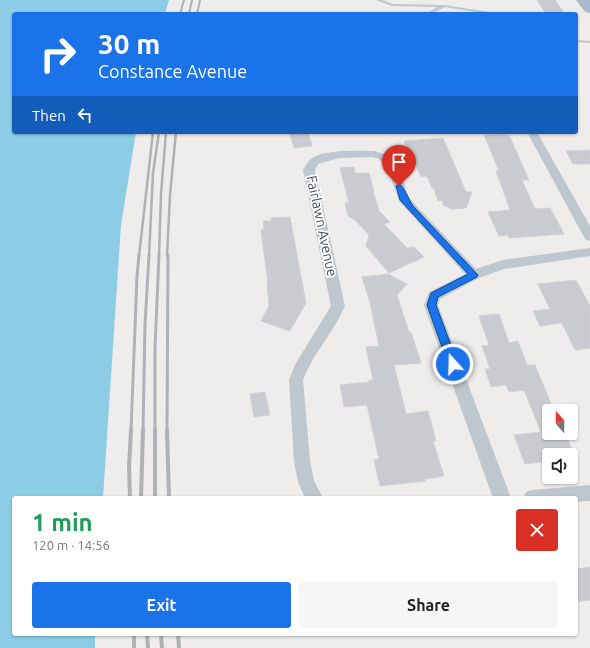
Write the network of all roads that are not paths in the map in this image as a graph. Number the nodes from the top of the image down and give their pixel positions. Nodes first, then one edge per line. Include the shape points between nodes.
1 (378, 0) edge
2 (437, 0) edge
3 (583, 0) edge
4 (444, 6) junction
5 (590, 9) edge
6 (431, 12) edge
7 (483, 12) edge
8 (578, 41) edge
9 (590, 42) edge
10 (533, 134) edge
11 (590, 237) edge
12 (590, 252) edge
13 (474, 275) junction
14 (590, 493) edge
15 (313, 496) edge
16 (501, 496) edge
17 (555, 496) edge

1 - 4 lane via 392,5
2 - 4 lane
3 - 5 main road
4 - 6 lane
4 - 7 lane
8 - 9 lane
10 - 11 street
12 - 13 street via 503,265
13 - 15 street, Fairlawn Avenue via 403,198 396,174 384,157 374,154 339,155 314,162 309,170 338,306 301,367 296,380 302,461 306,482
13 - 16 street via 434,296 431,305
14 - 17 street

